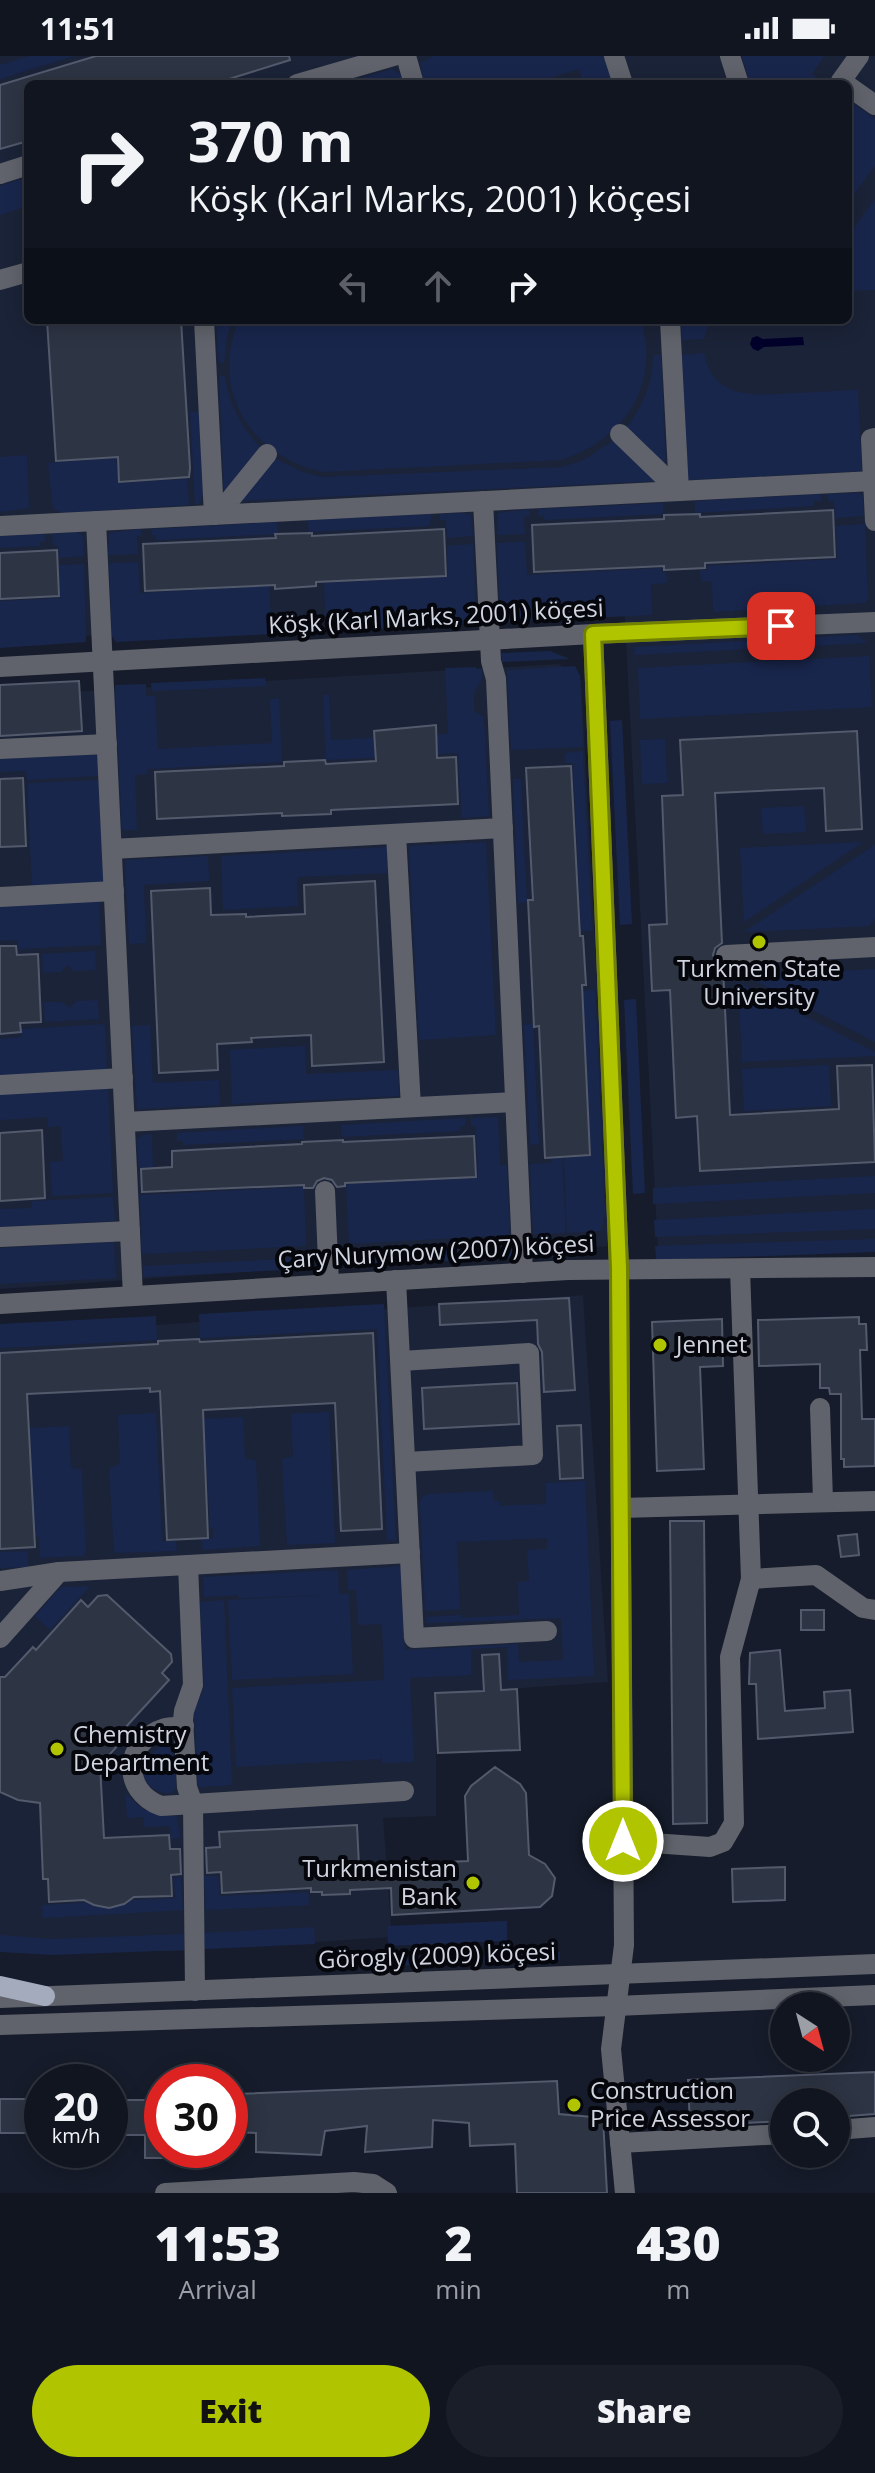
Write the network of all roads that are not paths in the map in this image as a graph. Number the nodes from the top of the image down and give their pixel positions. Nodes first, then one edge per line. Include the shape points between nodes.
1 (394, 56) edge
2 (406, 56) edge
3 (614, 56) edge
4 (730, 56) edge
5 (859, 56) edge
6 (311, 80) edge
7 (413, 80) edge
8 (622, 80) edge
9 (738, 80) edge
10 (842, 80) edge
11 (852, 89) edge
12 (875, 105) edge
13 (24, 166) edge
14 (0, 174) edge
15 (24, 273) edge
16 (0, 280) edge
17 (204, 324) edge
18 (670, 324) edge
19 (620, 434) dead end
20 (875, 438) edge
21 (267, 454) dead end
22 (873, 481) junction
23 (679, 491) junction
24 (483, 501) junction
25 (214, 515) junction
26 (96, 521) junction
27 (875, 521) edge
28 (0, 526) edge
29 (875, 622) edge
30 (593, 634) junction
31 (490, 640) junction
32 (103, 662) junction
33 (0, 667) edge
34 (107, 744) junction
35 (0, 749) edge
36 (503, 828) junction
37 (396, 834) junction
38 (112, 849) junction
39 (114, 891) junction
40 (0, 897) edge
41 (875, 947) edge
42 (726, 955) dead end
43 (123, 1078) junction
44 (0, 1085) edge
45 (515, 1102) junction
46 (411, 1107) junction
47 (125, 1122) junction
48 (325, 1191) dead end
49 (130, 1231) junction
50 (0, 1237) edge
51 (875, 1267) edge
52 (619, 1268) junction
53 (740, 1269) junction
54 (523, 1273) junction
55 (396, 1280) junction
56 (329, 1284) junction
57 (133, 1296) junction
58 (0, 1304) edge
59 (401, 1361) junction
60 (820, 1408) dead end
61 (406, 1462) junction
62 (823, 1501) junction
63 (875, 1501) edge
64 (746, 1503) junction
65 (621, 1508) junction
66 (410, 1553) junction
67 (188, 1565) junction
68 (59, 1572) junction
69 (751, 1579) junction
70 (0, 1581) edge
71 (875, 1610) edge
72 (547, 1631) dead end
73 (0, 1638) edge
74 (184, 1726) junction
75 (404, 1791) dead end
76 (193, 1804) junction
77 (623, 1841) junction
78 (875, 1964) edge
79 (621, 1975) junction
80 (0, 1986) edge
81 (195, 1991) junction
82 (875, 1995) edge
83 (45, 1996) junction
84 (0, 1998) edge
85 (616, 2006) junction
86 (0, 2025) edge
87 (875, 2127) edge
88 (850, 2129) edge
89 (770, 2135) edge
90 (620, 2143) junction
91 (165, 2193) edge
92 (387, 2193) edge
93 (625, 2193) edge

1 - 6 street
2 - 7 street
3 - 8 street
4 - 9 street
5 - 10 street
11 - 12 street
13 - 14 street
15 - 16 street
17 - 25 street
18 - 23 street
19 - 23 street
20 - 22 street
21 - 25 street
22 - 23 street
22 - 27 street
23 - 24 street
24 - 25 street
24 - 31 street
25 - 26 street
26 - 28 street
26 - 32 street
29 - 30 street, Köşk (Karl Marks, 2001) köçesi
30 - 31 street, Köşk (Karl Marks, 2001) köçesi
30 - 52 street
31 - 32 street, Köşk (Karl Marks, 2001) köçesi
31 - 36 street
32 - 33 street, Köşk (Karl Marks, 2001) köçesi
32 - 34 street
34 - 35 street
34 - 38 street
36 - 37 street
36 - 45 street
37 - 38 street
37 - 46 street
38 - 39 street
39 - 40 street
39 - 43 street
41 - 42 street
43 - 44 street
43 - 47 street
45 - 46 street
45 - 54 street
46 - 47 street
47 - 49 street
48 - 56 street
49 - 50 street
49 - 57 street
51 - 53 street, Çary Nurymow (2007) köçesi
52 - 53 street, Çary Nurymow (2007) köçesi
52 - 54 street, Çary Nurymow (2007) köçesi
52 - 65 street
53 - 64 street
54 - 55 street, Çary Nurymow (2007) köçesi
55 - 56 street, Çary Nurymow (2007) köçesi
55 - 59 street
56 - 57 street, Çary Nurymow (2007) köçesi
57 - 58 street, Çary Nurymow (2007) köçesi
59 - 61 street
59 - 61 street via 529,1353 533,1455
60 - 62 street
61 - 66 street
62 - 63 street
62 - 64 street
64 - 65 street
64 - 69 street
65 - 77 street
66 - 67 street
66 - 72 street via 414,1638
67 - 68 street
67 - 74 street via 193,1685
68 - 70 street
68 - 73 street
69 - 71 street via 816,1575 863,1608
69 - 77 street via 730,1657 731,1833 710,1847
74 - 76 street via 187,1787
74 - 76 street via 165,1728 140,1744 132,1770 148,1801 161,1806
75 - 76 street
76 - 81 street
77 - 79 street
78 - 79 street, Görogly (2009) köçesi
79 - 81 street, Görogly (2009) köçesi
79 - 85 street
80 - 83 main road
81 - 83 street, Görogly (2009) köçesi
82 - 85 street
83 - 84 street, Görogly (2009) köçesi
85 - 86 street
85 - 90 street via 611,2049
87 - 88 street
89 - 90 street
90 - 93 street
91 - 92 street via 354,2182 373,2184

